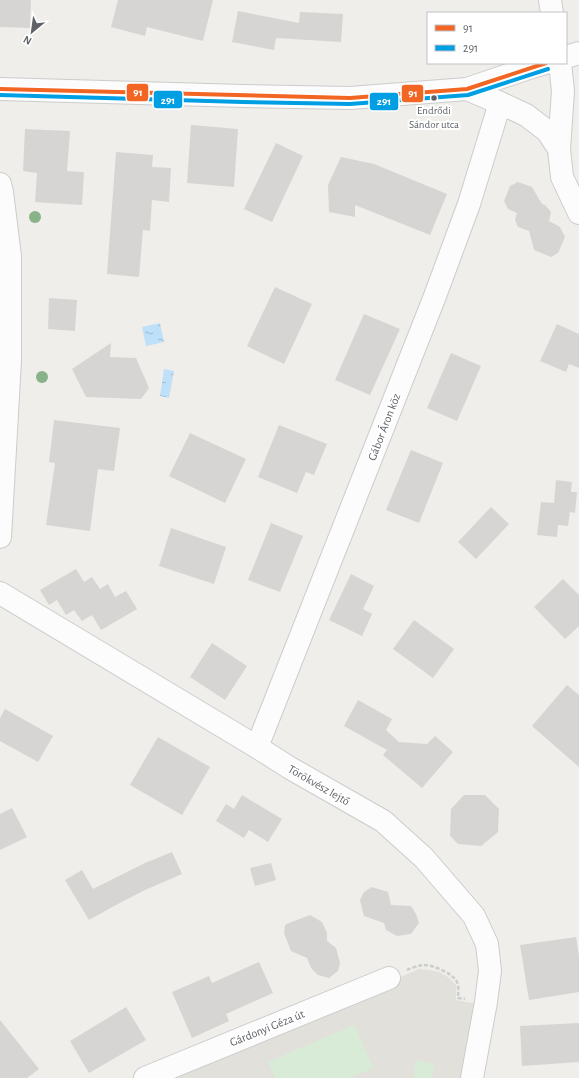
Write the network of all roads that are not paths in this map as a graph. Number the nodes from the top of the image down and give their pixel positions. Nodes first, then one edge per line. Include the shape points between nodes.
1 (550, 0) edge
2 (552, 12) edge
3 (579, 53) edge
4 (567, 57) edge
5 (542, 64) edge
6 (560, 64) edge
7 (0, 89) edge
8 (467, 89) junction
9 (500, 102) junction
10 (559, 149) junction
11 (0, 184) edge
12 (579, 213) edge
13 (0, 537) edge
14 (0, 593) edge
15 (257, 747) junction
16 (389, 978) road end
17 (146, 1078) edge
18 (472, 1078) edge

1 - 2 street
3 - 4 street
5 - 8 street
6 - 10 street via 563,91
7 - 8 street via 350,98
8 - 9 street
9 - 10 street via 526,115 546,131
9 - 15 street, Gábor Áron köz via 469,204 435,296
10 - 12 street via 562,177
11 - 13 street via 10,256 10,361
14 - 15 street, Törökvész lejtő
15 - 18 street, Törökvész lejtő via 383,821 424,858 474,916 487,944 490,971
16 - 17 street, Gárdonyi Géza út

